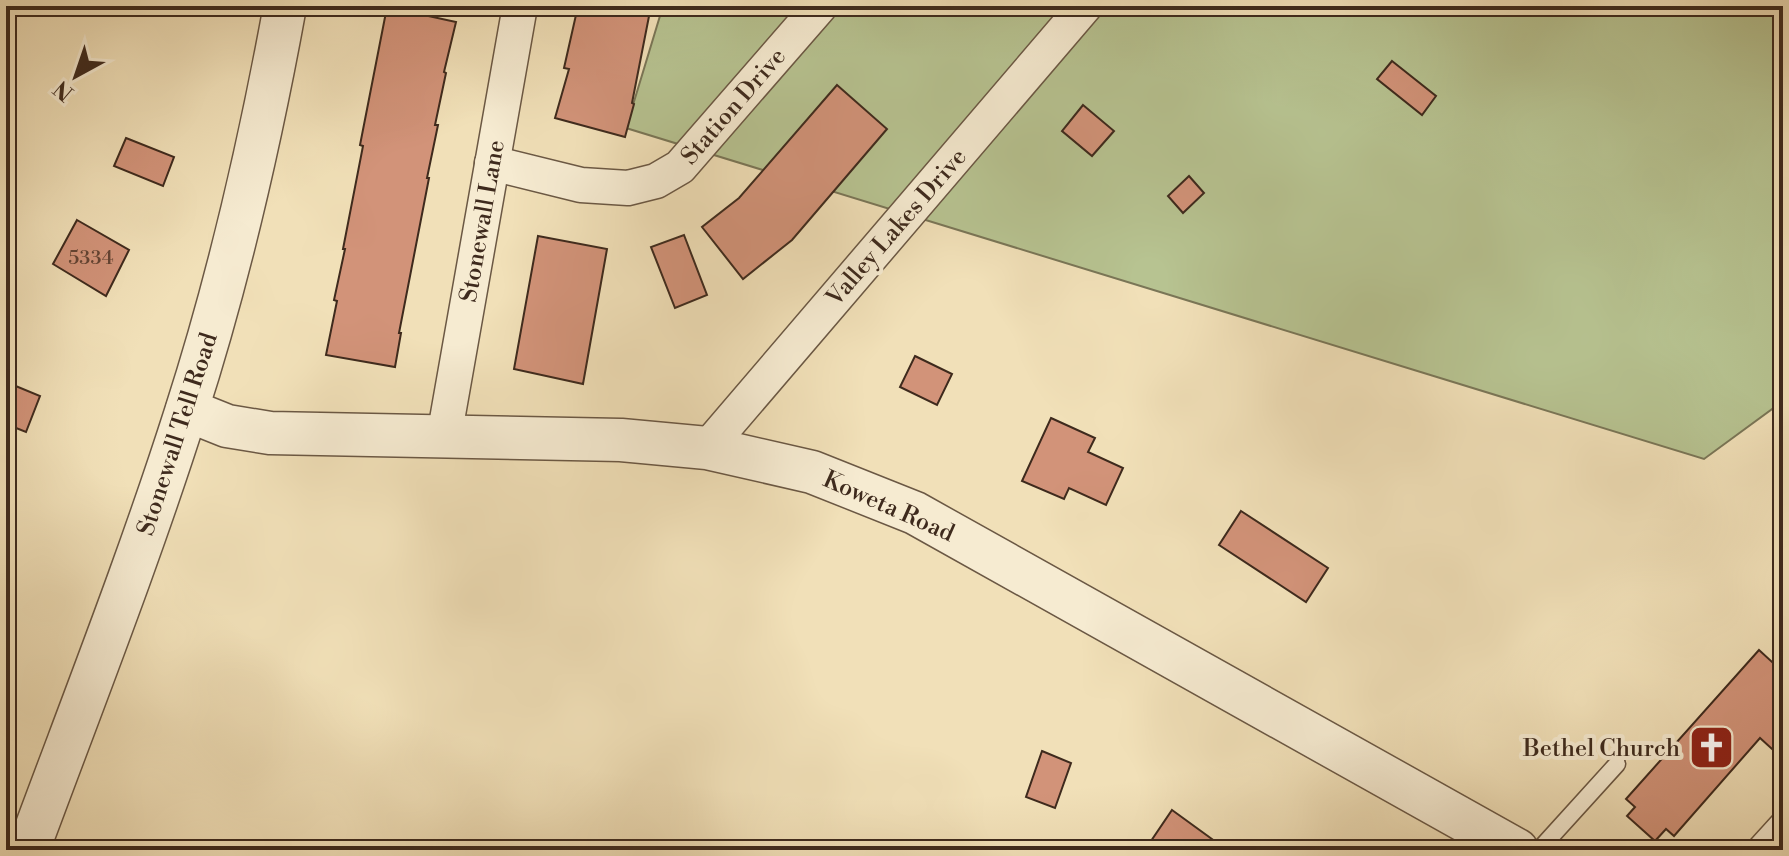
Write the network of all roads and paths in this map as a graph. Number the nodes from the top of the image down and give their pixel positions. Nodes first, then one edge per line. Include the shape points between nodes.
1 (285, 6) edge
2 (520, 6) edge
3 (820, 6) edge
4 (1085, 6) edge
5 (492, 163) junction
6 (187, 410) junction
7 (444, 437) junction
8 (707, 448) junction
9 (1617, 764) dead end
10 (1783, 817) edge
11 (28, 850) edge
12 (1517, 850) edge
13 (1539, 850) edge
14 (1753, 850) edge

1 - 6 street, Stonewall Tell Road via 232,254
2 - 5 street, Stonewall Lane
3 - 5 street, Station Drive via 680,167 656,181 628,188 581,185
4 - 8 street, Valley Lakes Drive
5 - 7 street, Stonewall Lane
6 - 7 street, Koweta Road via 227,426 270,433
6 - 11 street, Stonewall Tell Road
7 - 8 street, Koweta Road via 621,440
8 - 12 street, Koweta Road via 812,472 915,513
9 - 13 lane
10 - 14 lane

